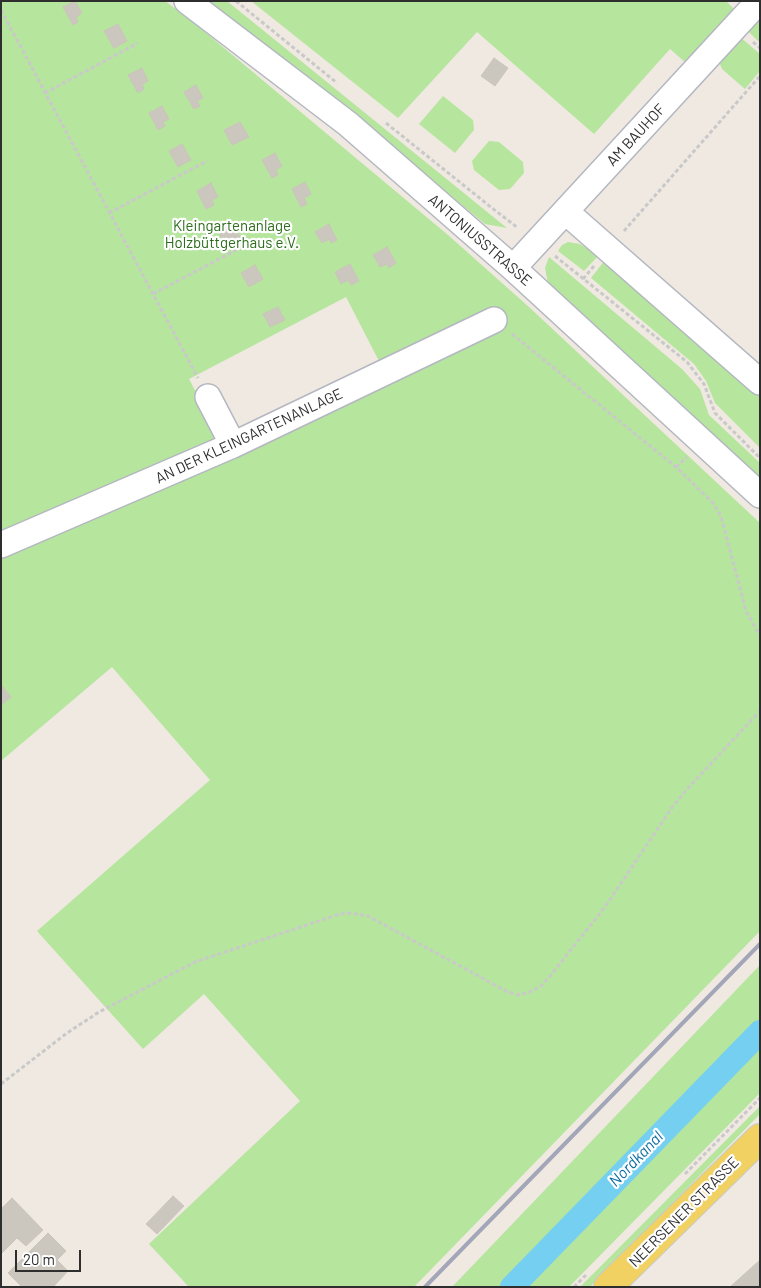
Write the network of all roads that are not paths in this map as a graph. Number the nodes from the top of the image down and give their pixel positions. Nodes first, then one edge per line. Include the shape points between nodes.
1 (187, 1) edge
2 (760, 1) edge
3 (566, 212) junction
4 (513, 268) junction
5 (494, 320) road end
6 (760, 382) edge
7 (208, 397) road end
8 (234, 445) junction
9 (760, 495) edge
10 (1, 545) edge
11 (760, 1138) edge
12 (608, 1287) edge

1 - 4 street, ANTONIUSSTRASSE via 348,124
2 - 3 street, AM BAUHOF
3 - 4 street, AM BAUHOF
3 - 6 street
4 - 9 street, ANTONIUSSTRASSE
5 - 8 street, AN DER KLEINGARTENANLAGE
7 - 8 street
8 - 10 street, AN DER KLEINGARTENANLAGE
11 - 12 main road, NEERSENER STRASSE

